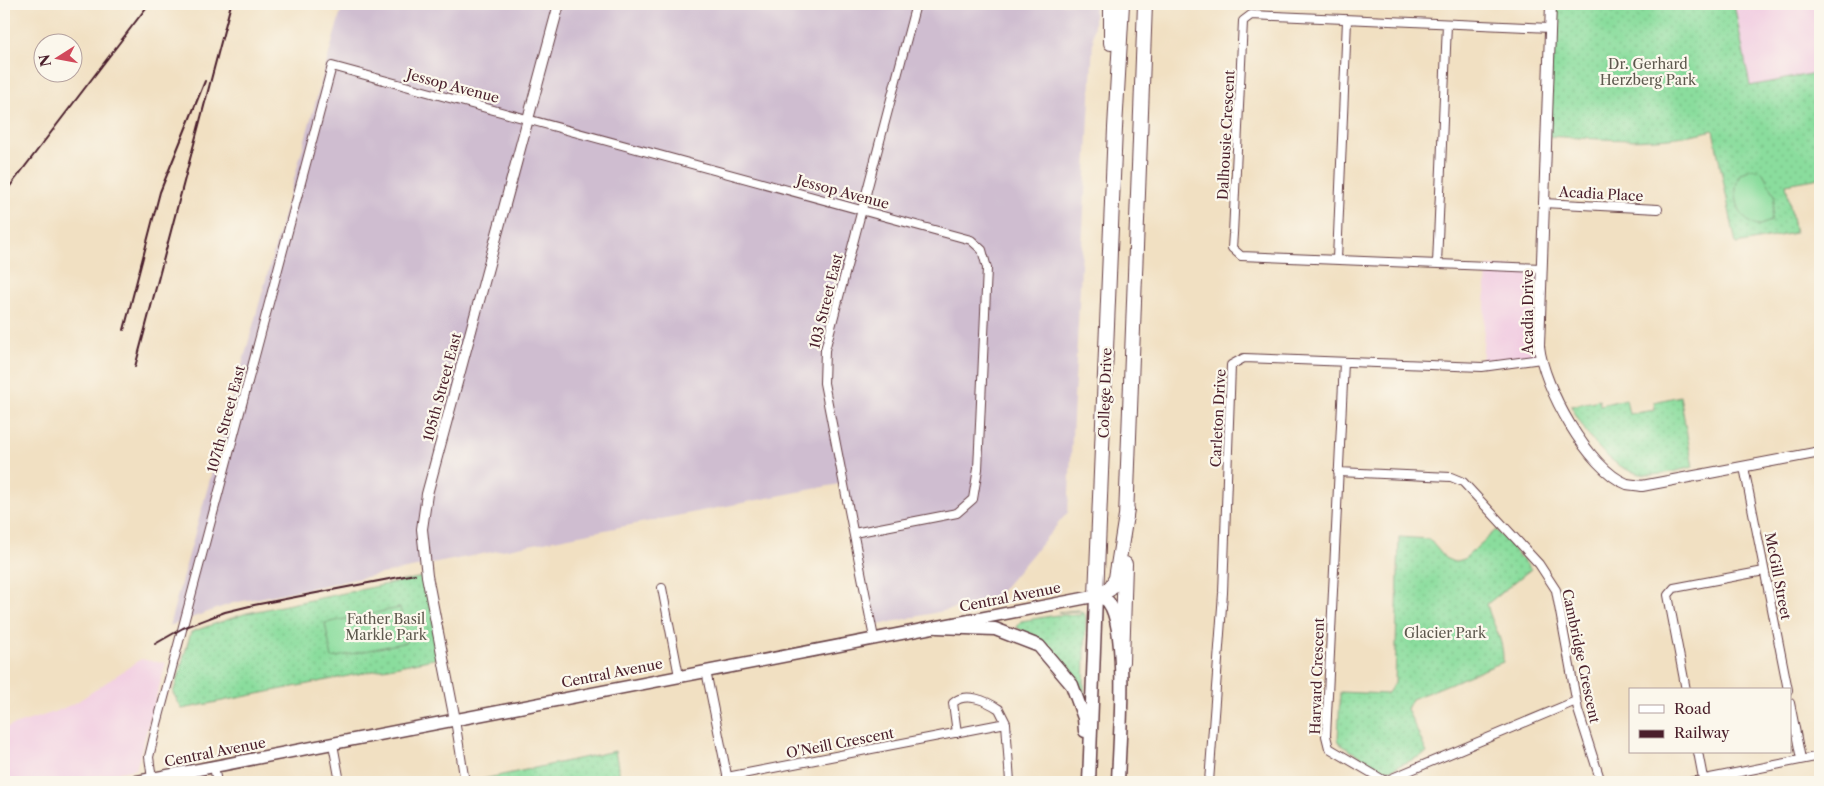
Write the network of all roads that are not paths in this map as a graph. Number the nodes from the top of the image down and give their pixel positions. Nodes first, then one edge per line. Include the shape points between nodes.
1 (559, 4) edge
2 (916, 4) edge
3 (1111, 4) edge
4 (1122, 4) edge
5 (1145, 4) edge
6 (1151, 4) edge
7 (1551, 4) edge
8 (1348, 20) junction
9 (1447, 24) junction
10 (1550, 28) junction
11 (1143, 65) junction
12 (332, 66) joint
13 (528, 120) junction
14 (1115, 128) junction
15 (1543, 204) junction
16 (1658, 209) dead end
17 (862, 211) junction
18 (1337, 259) junction
19 (1438, 264) junction
20 (1541, 268) junction
21 (1541, 359) junction
22 (1344, 362) junction
23 (1820, 452) edge
24 (1744, 467) junction
25 (1338, 472) junction
26 (1127, 509) junction
27 (854, 533) junction
28 (1764, 571) junction
29 (662, 588) dead end
30 (1096, 596) junction
31 (937, 627) junction
32 (874, 638) junction
33 (1122, 662) junction
34 (706, 671) junction
35 (679, 676) junction
36 (1686, 688) edge
37 (1788, 688) edge
38 (1576, 701) junction
39 (1792, 713) edge
40 (455, 720) junction
41 (1006, 723) junction
42 (957, 732) junction
43 (332, 744) junction
44 (1698, 754) edge
45 (1820, 756) edge
46 (1801, 759) junction
47 (214, 767) junction
48 (1089, 778) edge
49 (1703, 778) junction
50 (152, 779) junction
51 (728, 780) edge
52 (134, 782) edge
53 (217, 782) edge
54 (340, 782) edge
55 (465, 782) edge
56 (1010, 782) edge
57 (1118, 782) edge
58 (1209, 782) edge
59 (1601, 782) edge
60 (1690, 782) edge

1 - 13 street, 105th Street East
2 - 17 street, 103 Street East
3 - 14 highway via 1110,105
4 - 14 highway, College Drive
5 - 11 highway, College Drive
6 - 11 highway
7 - 10 street, Acadia Drive
8 - 9 street, Dalhousie Crescent
8 - 18 street
8 - 18 street, Dalhousie Crescent via 1251,15 1243,21 1232,248 1241,256
9 - 10 street, Dalhousie Crescent
9 - 19 street
10 - 15 street, Acadia Drive
11 - 26 highway, College Drive
12 - 13 street, Jessop Avenue
12 - 50 street, 107th Street East via 157,724 149,757
13 - 17 street, Jessop Avenue
13 - 40 street, 105th Street East via 427,494 422,529 430,590
14 - 30 highway, College Drive
15 - 16 street, Acadia Place
15 - 20 street, Acadia Drive
17 - 27 street, 103 Street East via 825,350 824,383
17 - 27 street, Jessop Avenue via 971,240 982,250 987,268 978,469 973,499 956,513
18 - 19 street, Dalhousie Crescent
19 - 20 street, Dalhousie Crescent
20 - 21 street, Acadia Drive
21 - 22 street, Carleton Drive via 1482,367
21 - 24 street, Acadia Drive via 1578,438 1624,482 1653,485
22 - 25 street, Harvard Crescent
22 - 58 street, Carleton Drive via 1244,358 1231,365 1223,593
23 - 24 street, Acadia Drive
24 - 28 street, McGill Street
25 - 38 street, Cambridge Crescent via 1451,477 1471,489 1539,564 1556,590
25 - 38 street, Harvard Crescent via 1326,736 1329,748 1386,781
26 - 30 highway via 1116,578 1110,588
26 - 33 highway, College Drive
27 - 32 street, 103 Street East
28 - 36 street via 1674,588 1668,595
28 - 37 street, McGill Street
29 - 35 street
30 - 31 main road, Central Avenue
30 - 33 main road via 1108,601 1114,612
30 - 48 main road, College Drive
31 - 32 main road, Central Avenue
31 - 48 main road via 995,629 1039,646 1072,685 1084,718
32 - 34 main road, Central Avenue
33 - 57 main road, College Drive
34 - 35 main road, Central Avenue
34 - 51 street
35 - 40 main road, Central Avenue
38 - 59 street, Cambridge Crescent
39 - 46 street
40 - 43 main road, Central Avenue
40 - 55 street, 105th Street East
41 - 42 street, O'Neill Crescent
41 - 42 street via 999,709 992,704 962,697 953,703
41 - 56 street
42 - 51 street, O'Neill Crescent
43 - 47 main road, Central Avenue
43 - 54 street
44 - 49 street
45 - 46 street
46 - 49 street
47 - 50 main road, Central Avenue
47 - 53 street
49 - 60 street
50 - 52 main road, Central Avenue

